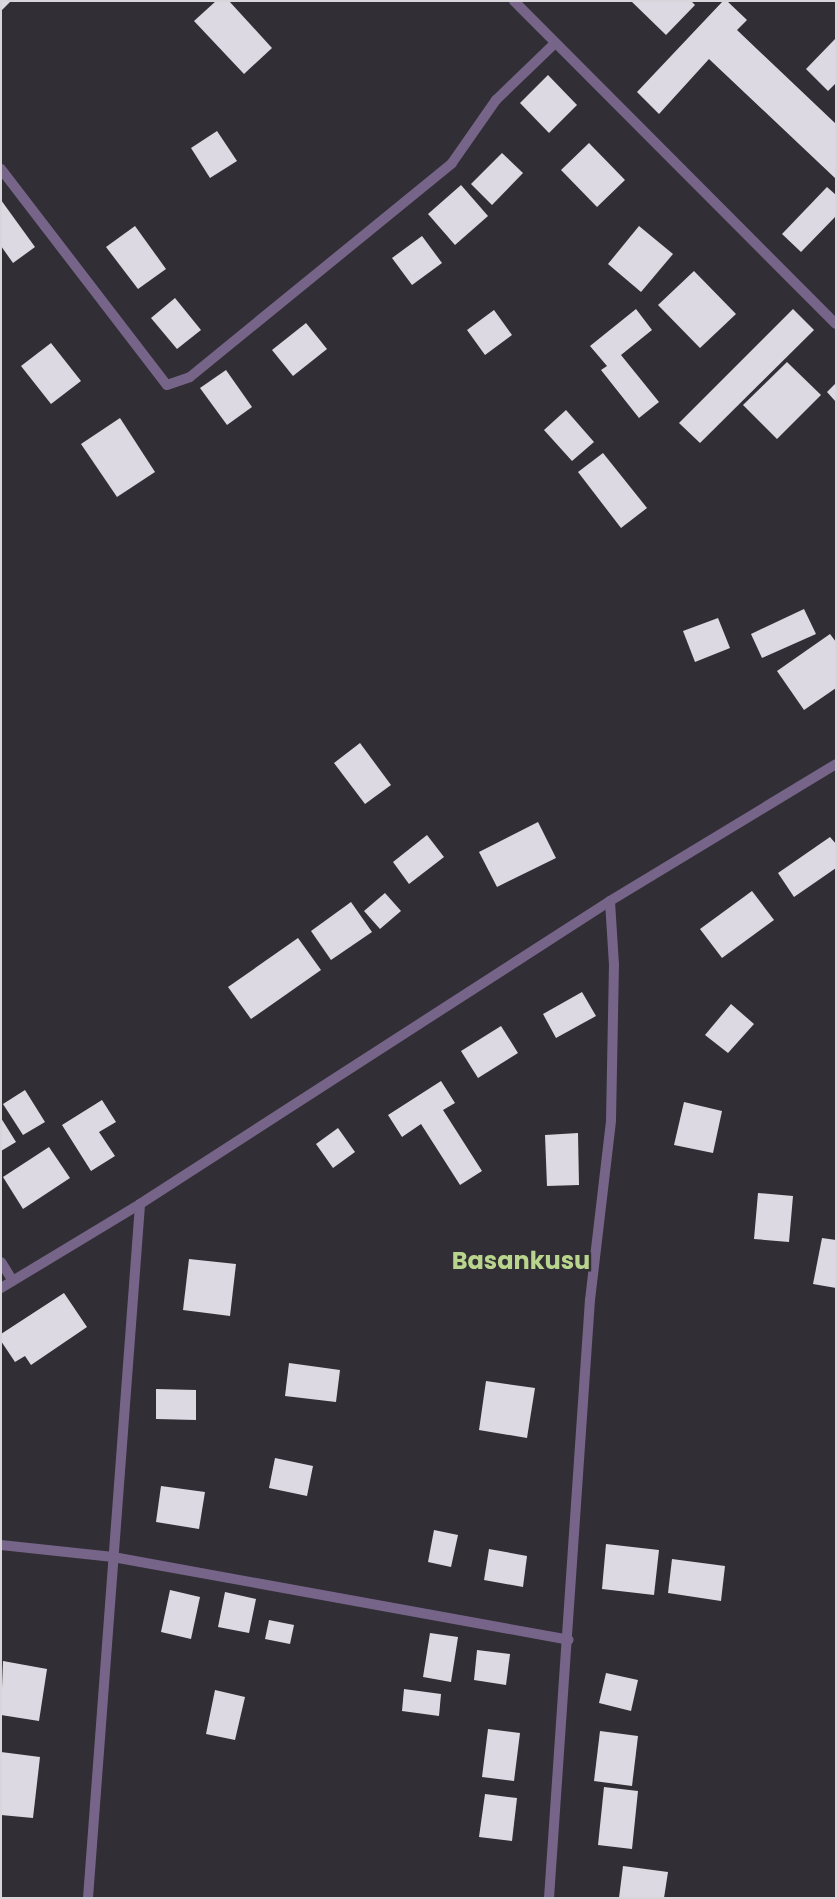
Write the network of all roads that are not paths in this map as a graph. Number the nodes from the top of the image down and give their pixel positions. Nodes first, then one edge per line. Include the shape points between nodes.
1 (514, 1) edge
2 (555, 42) junction
3 (1, 169) edge
4 (836, 324) edge
5 (836, 764) edge
6 (610, 901) junction
7 (140, 1204) junction
8 (1, 1262) edge
9 (12, 1281) junction
10 (1, 1288) edge
11 (1, 1545) edge
12 (113, 1557) junction
13 (568, 1640) junction
14 (88, 1898) edge
15 (549, 1898) edge

1 - 2 street
2 - 3 street via 496,100 452,163 190,377 167,385
2 - 4 street
5 - 6 street
6 - 7 street
6 - 13 street via 614,965 611,1120 590,1300
7 - 9 street
7 - 12 street
8 - 9 street
9 - 10 street
11 - 12 street
12 - 13 street
12 - 14 street
13 - 15 street

